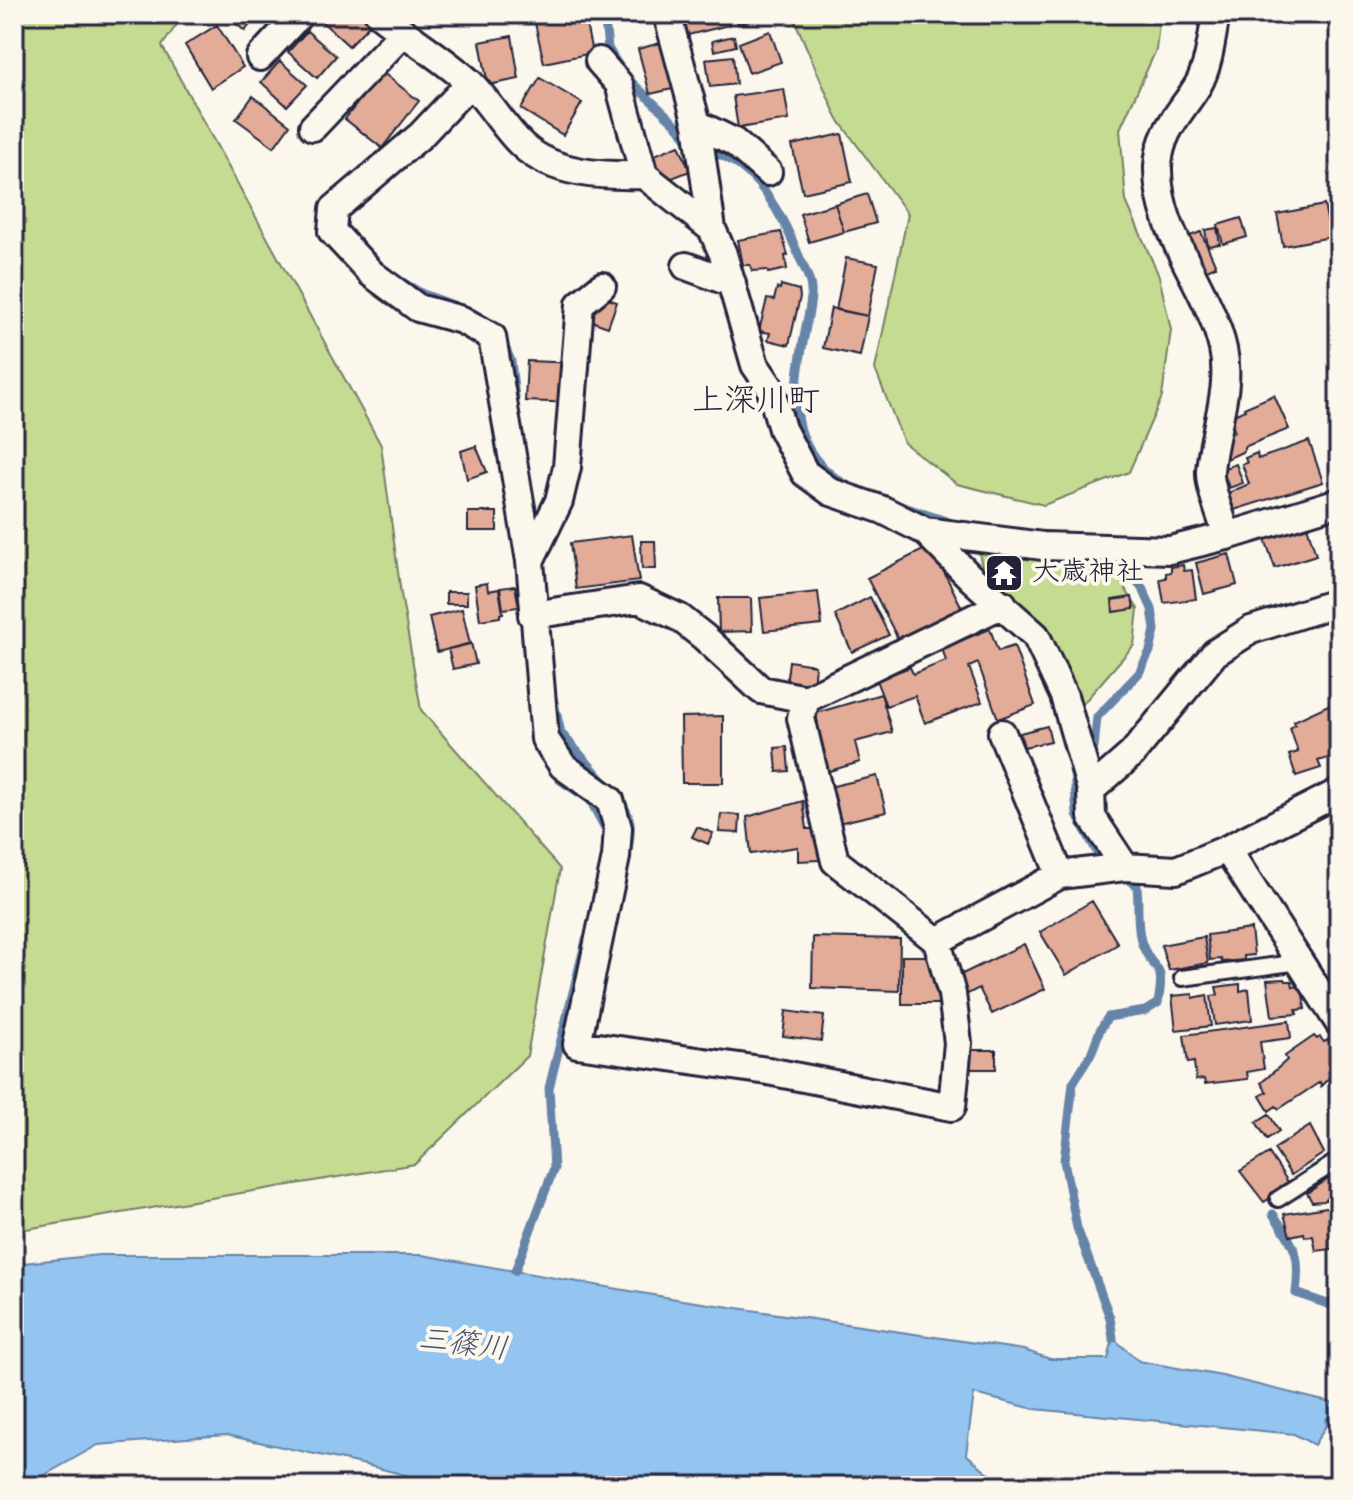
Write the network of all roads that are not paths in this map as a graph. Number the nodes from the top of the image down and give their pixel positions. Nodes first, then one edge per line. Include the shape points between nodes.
1 (300, 14) edge
2 (379, 14) edge
3 (667, 14) edge
4 (1216, 14) edge
5 (403, 33) junction
6 (260, 57) dead end
7 (599, 61) dead end
8 (470, 83) junction
9 (697, 124) junction
10 (313, 127) dead end
11 (768, 172) dead end
12 (644, 175) junction
13 (712, 229) junction
14 (686, 266) dead end
15 (732, 283) junction
16 (602, 286) dead end
17 (1339, 502) edge
18 (925, 531) junction
19 (1227, 536) junction
20 (530, 561) junction
21 (1339, 602) edge
22 (1003, 604) junction
23 (532, 615) junction
24 (806, 699) junction
25 (1002, 733) dead end
26 (1091, 790) junction
27 (1339, 792) edge
28 (1227, 849) junction
29 (1125, 867) junction
30 (1060, 875) junction
31 (937, 941) junction
32 (1300, 962) junction
33 (1182, 978) dead end
34 (1339, 1023) edge
35 (1339, 1160) edge
36 (1278, 1199) dead end

1 - 6 street
2 - 5 street
3 - 9 street
4 - 19 street via 1199,84 1161,144 1158,167 1162,204 1205,295 1224,354 1225,390 1210,474
5 - 8 street
5 - 10 street
7 - 12 street via 619,84
8 - 12 street via 523,146 547,161 609,176
8 - 20 street via 421,135 334,209 332,231 372,274 418,308 462,320 492,337
9 - 11 street via 734,142
9 - 13 street
12 - 13 street
13 - 15 street
14 - 15 street
15 - 18 street via 755,365 770,387 782,429 805,473 831,492
16 - 20 street via 580,304 567,467 559,501
17 - 19 street
18 - 19 street via 1043,546 1170,550
18 - 22 street
20 - 23 street
21 - 26 street via 1251,630 1215,653 1132,754
22 - 24 street
22 - 26 street via 1036,636 1048,660
23 - 24 street via 639,599 680,618 761,690
23 - 31 street via 545,739 563,766 610,800 618,828 577,1044 768,1071 952,1107 958,1043 952,994
24 - 31 street via 801,718 835,861
25 - 30 street
26 - 29 street via 1092,817
27 - 28 street
28 - 29 street via 1176,870
28 - 32 street
29 - 30 street
30 - 31 street
32 - 33 lane
32 - 34 street
35 - 36 lane

